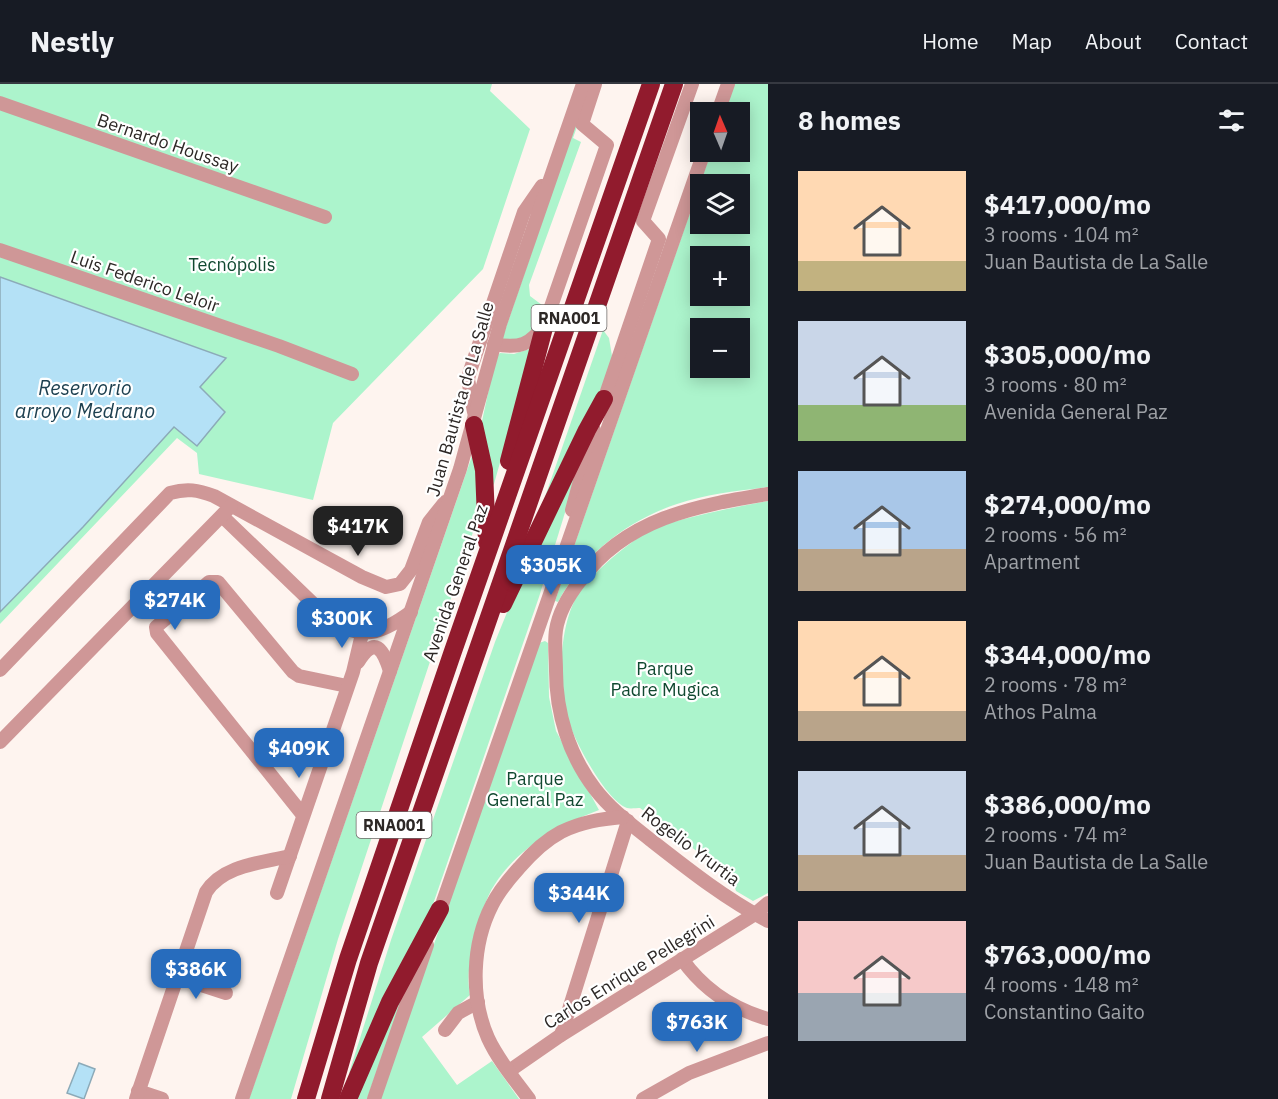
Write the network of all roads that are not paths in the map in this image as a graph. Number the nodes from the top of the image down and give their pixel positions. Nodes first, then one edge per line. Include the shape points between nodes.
1 (651, 84) edge
2 (674, 84) edge
3 (692, 84) edge
4 (728, 84) edge
5 (582, 85) edge
6 (722, 102) edge
7 (0, 103) edge
8 (701, 162) edge
9 (552, 172) junction
10 (325, 217) dead end
11 (0, 250) edge
12 (545, 324) junction
13 (494, 344) junction
14 (352, 374) dead end
15 (604, 399) junction
16 (474, 422) junction
17 (452, 494) junction
18 (768, 494) edge
19 (227, 511) junction
20 (488, 553) junction
21 (560, 565) junction
22 (411, 612) junction
23 (540, 623) junction
24 (556, 629) junction
25 (362, 633) junction
26 (474, 658) junction
27 (0, 670) edge
28 (390, 671) junction
29 (352, 672) junction
30 (347, 686) junction
31 (0, 742) edge
32 (303, 815) junction
33 (625, 819) junction
34 (290, 856) junction
35 (277, 893) dead end
36 (768, 903) edge
37 (440, 909) junction
38 (755, 914) junction
39 (768, 921) edge
40 (682, 959) junction
41 (177, 976) junction
42 (226, 993) dead end
43 (478, 1002) junction
44 (768, 1019) edge
45 (445, 1030) dead end
46 (561, 1035) junction
47 (768, 1043) edge
48 (509, 1071) junction
49 (137, 1095) edge
50 (162, 1099) edge
51 (242, 1099) edge
52 (306, 1099) edge
53 (330, 1099) edge
54 (348, 1099) edge
55 (374, 1099) edge
56 (529, 1099) edge
57 (643, 1099) edge

1 - 20 highway, Avenida General Paz / RNA001
2 - 26 highway, RNA001
3 - 15 street via 643,221 659,239
4 - 6 street
5 - 9 street, Juan Bautista de La Salle
5 - 12 street via 582,124 607,145
7 - 10 street, Bernardo Houssay
8 - 21 street
9 - 13 street, Juan Bautista de La Salle
9 - 16 street via 524,212 470,371
11 - 14 street, Luis Federico Leloir
12 - 13 street via 530,342 519,346
12 - 20 highway
13 - 16 street, Juan Bautista de La Salle
15 - 21 street via 577,487
15 - 26 highway
16 - 17 street, Juan Bautista de La Salle
16 - 20 highway via 484,470
17 - 19 street via 429,522 411,570 400,584 386,587
17 - 22 street, Juan Bautista de La Salle
18 - 24 street, Rogelio Yrurtia via 683,511 619,540 594,562 567,598
19 - 25 street via 329,620
19 - 27 street via 214,496 193,489 170,493
19 - 31 street
20 - 52 highway, Avenida General Paz / RNA001 via 348,958
21 - 23 street
22 - 25 street via 392,626
22 - 28 street, Juan Bautista de La Salle
23 - 24 street
23 - 37 street
24 - 33 street, Rogelio Yrurtia via 556,694 561,723 594,788
25 - 29 street
26 - 53 highway, RNA001 via 369,963
28 - 29 street via 383,652 370,647
28 - 51 street, Juan Bautista de La Salle
29 - 30 street
30 - 32 street
30 - 32 street via 293,672 214,580 156,627
32 - 34 street
33 - 38 street, Rogelio Yrurtia via 696,876
33 - 43 street via 595,820 560,833 543,844 503,885 480,938 475,981
33 - 46 street
34 - 35 street
34 - 41 street via 228,872 213,882
36 - 38 street, Carlos Enrique Pellegrini
37 - 54 highway via 390,1002
37 - 55 street
38 - 39 street, Rogelio Yrurtia
38 - 40 street, Carlos Enrique Pellegrini
40 - 44 street via 717,995
40 - 46 street, Carlos Enrique Pellegrini
41 - 42 street
41 - 49 street
43 - 45 street via 458,1013
43 - 48 street via 488,1038
46 - 48 street, Carlos Enrique Pellegrini
47 - 57 street via 689,1073
48 - 56 street
49 - 50 street

